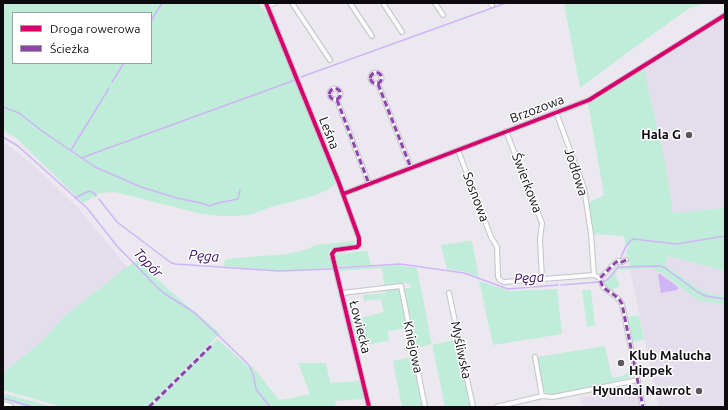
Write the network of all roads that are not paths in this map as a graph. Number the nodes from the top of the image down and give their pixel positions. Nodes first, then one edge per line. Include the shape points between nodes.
1 (275, 3) edge
2 (292, 3) edge
3 (350, 3) edge
4 (383, 3) edge
5 (435, 3) edge
6 (267, 4) edge
7 (443, 15) dead end
8 (725, 15) edge
9 (402, 32) dead end
10 (372, 36) dead end
11 (330, 60) dead end
12 (378, 84) dead end
13 (337, 100) dead end
14 (556, 112) junction
15 (506, 131) junction
16 (458, 150) junction
17 (411, 168) junction
18 (369, 184) junction
19 (343, 194) junction
20 (332, 252) joint
21 (622, 261) dead end
22 (594, 275) junction
23 (542, 279) junction
24 (600, 280) junction
25 (342, 293) junction
26 (449, 293) dead end
27 (535, 357) dead end
28 (638, 380) junction
29 (542, 396) junction
30 (3, 405) edge
31 (10, 407) edge
32 (369, 407) edge
33 (425, 407) edge
34 (473, 407) edge
35 (496, 407) edge
36 (643, 407) edge

1 - 6 street
2 - 11 street
3 - 10 street
4 - 9 street
5 - 7 street
6 - 19 street, Leśna
8 - 14 street, Brzozowa via 589,100
12 - 17 street
13 - 18 street
14 - 15 street, Brzozowa
14 - 22 street, Jodłowa via 584,188
15 - 16 street, Brzozowa
15 - 23 street, Świerkowa via 542,223
16 - 17 street, Brzozowa
16 - 23 street, Sosnowa via 497,247 498,277 504,282
17 - 18 street, Brzozowa
18 - 19 street, Brzozowa
19 - 20 street, Leśna via 359,243 357,247
20 - 25 street, Łowiecka
21 - 24 street
22 - 23 street
22 - 24 street
24 - 28 street via 604,288 620,299 622,304
25 - 32 street, Łowiecka
25 - 33 street, Kniejowa via 401,286
26 - 34 street, Myśliwska
27 - 29 street
28 - 29 street via 553,397
28 - 36 street
29 - 35 street
30 - 31 main road

